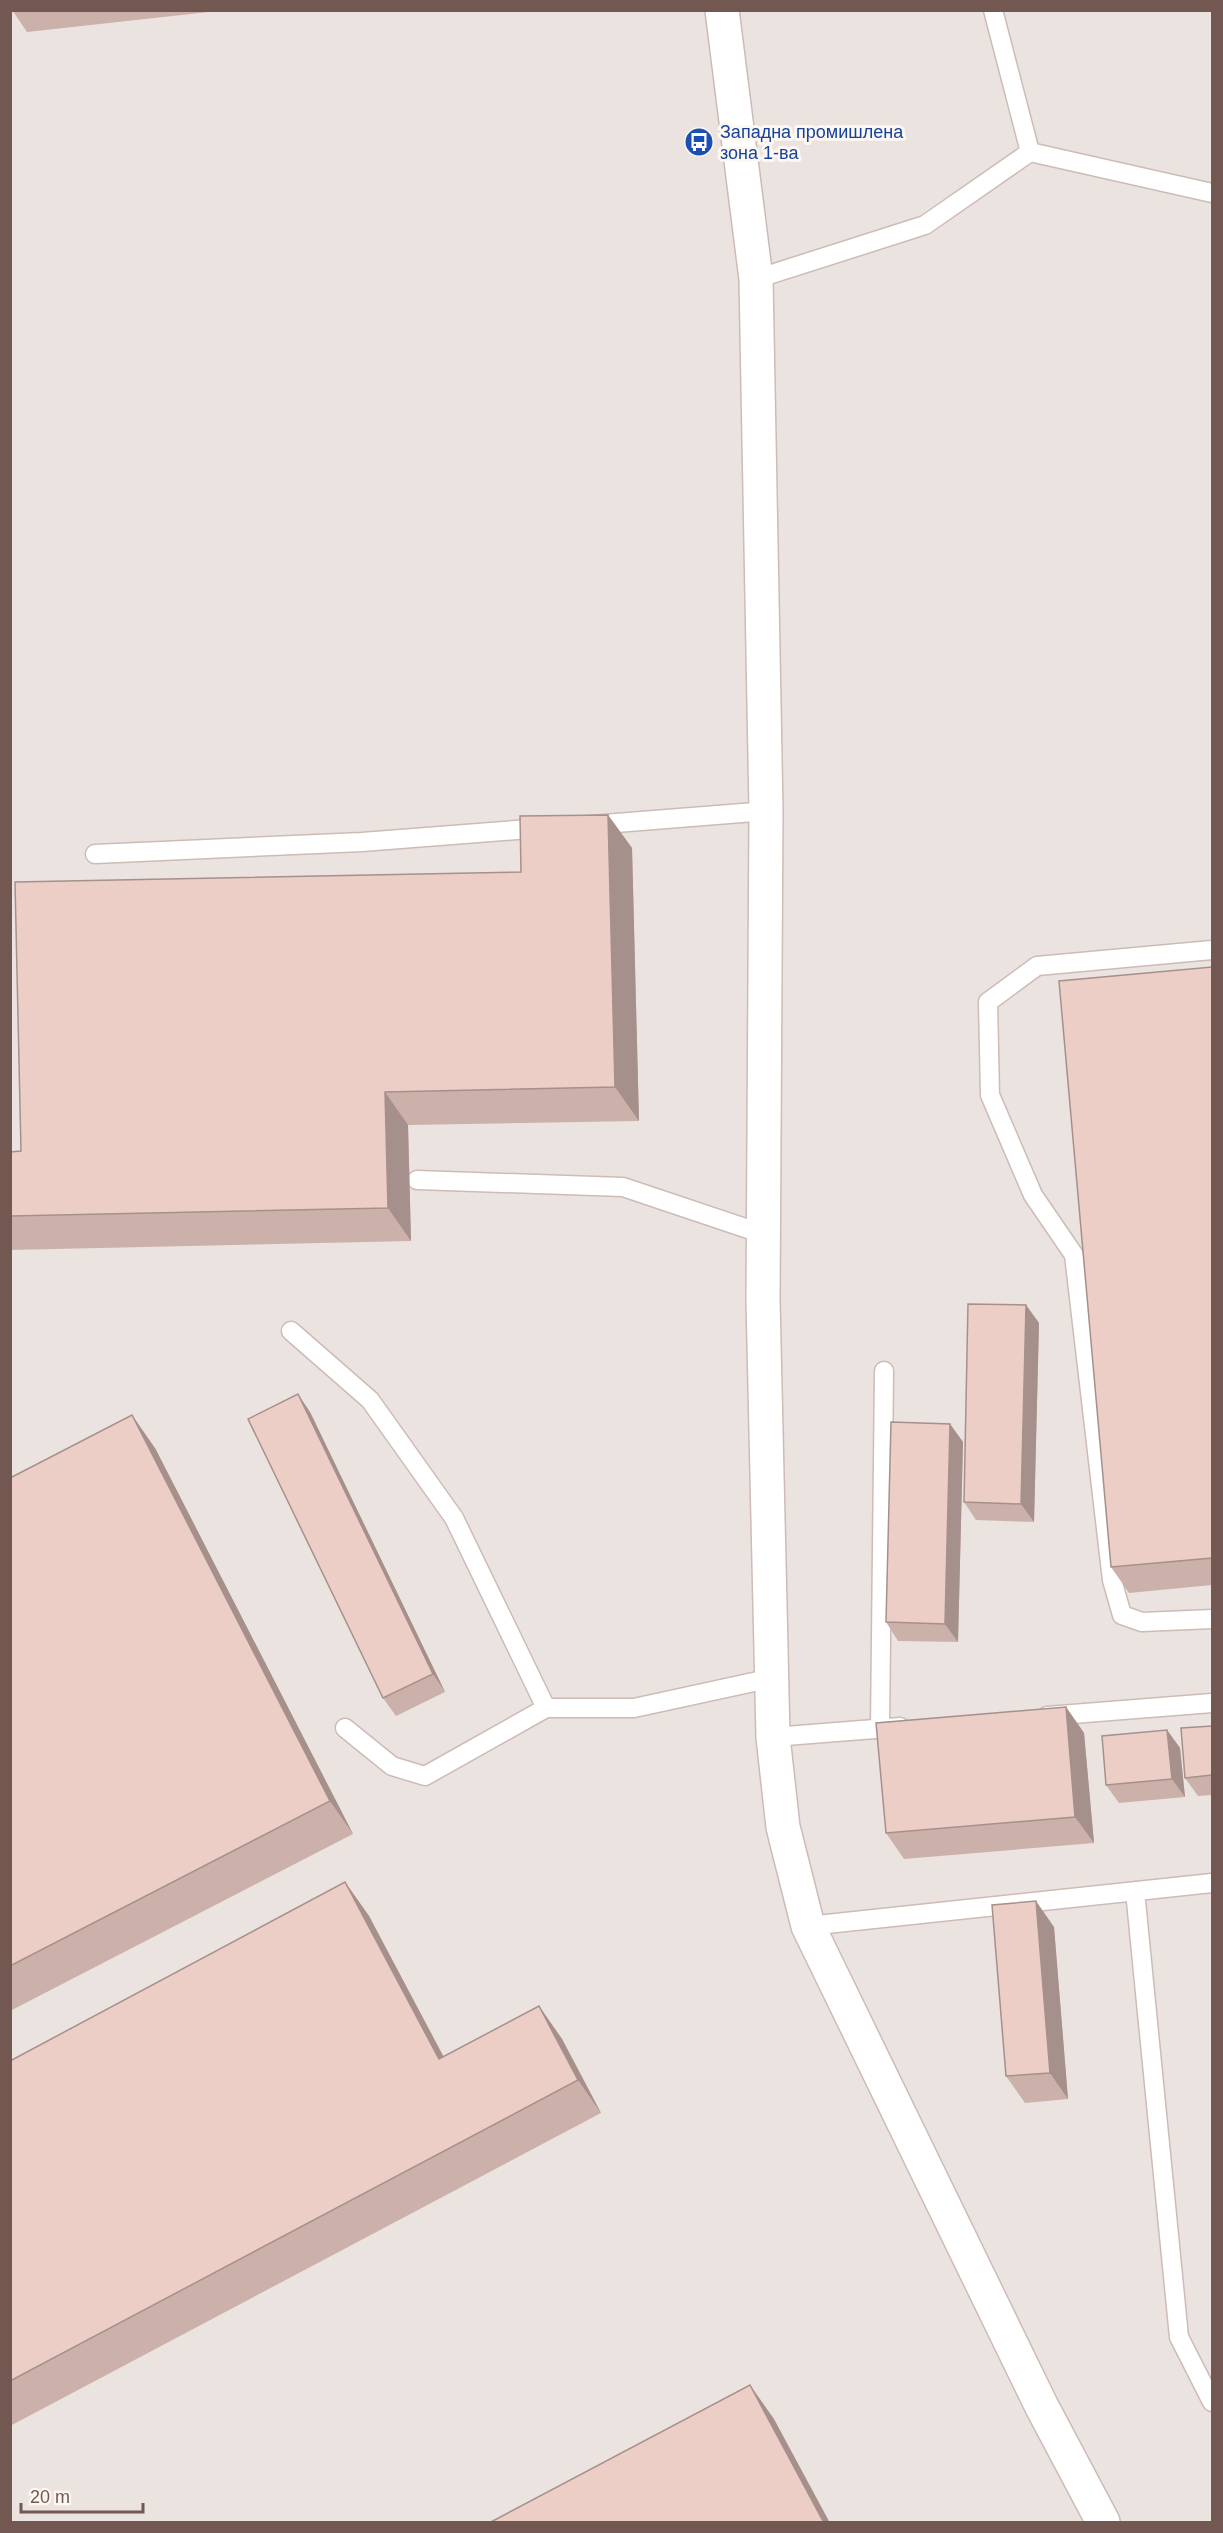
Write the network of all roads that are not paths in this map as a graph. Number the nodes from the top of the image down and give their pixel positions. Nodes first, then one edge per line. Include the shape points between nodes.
1 (722, 10) edge
2 (993, 10) edge
3 (1030, 152) junction
4 (1212, 193) edge
5 (756, 279) junction
6 (766, 812) junction
7 (95, 854) dead end
8 (1212, 951) edge
9 (417, 1180) dead end
10 (763, 1233) junction
11 (291, 1331) dead end
12 (884, 1371) dead end
13 (1212, 1619) edge
14 (772, 1678) junction
15 (1212, 1703) edge
16 (546, 1708) junction
17 (1034, 1717) edge
18 (915, 1726) edge
19 (345, 1728) dead end
20 (880, 1729) junction
21 (773, 1737) junction
22 (1212, 1883) edge
23 (1135, 1891) junction
24 (808, 1926) junction
25 (1212, 2402) edge
26 (1103, 2523) edge

1 - 5 street
2 - 3 lane
3 - 4 lane
3 - 5 lane via 925,225
5 - 6 street
6 - 7 lane via 362,842
6 - 10 street
8 - 13 lane via 1037,966 988,1002 990,1095 1033,1195 1074,1255 1112,1580 1122,1615 1142,1622
9 - 10 lane via 623,1187
10 - 14 street
11 - 16 lane via 370,1400 454,1518
12 - 20 lane
14 - 16 lane via 634,1708
14 - 21 street
15 - 17 lane
16 - 19 lane via 425,1776 392,1766
18 - 20 lane
20 - 21 lane
21 - 24 street via 783,1827
22 - 23 lane
23 - 24 lane
23 - 25 lane via 1179,2337
24 - 26 street

